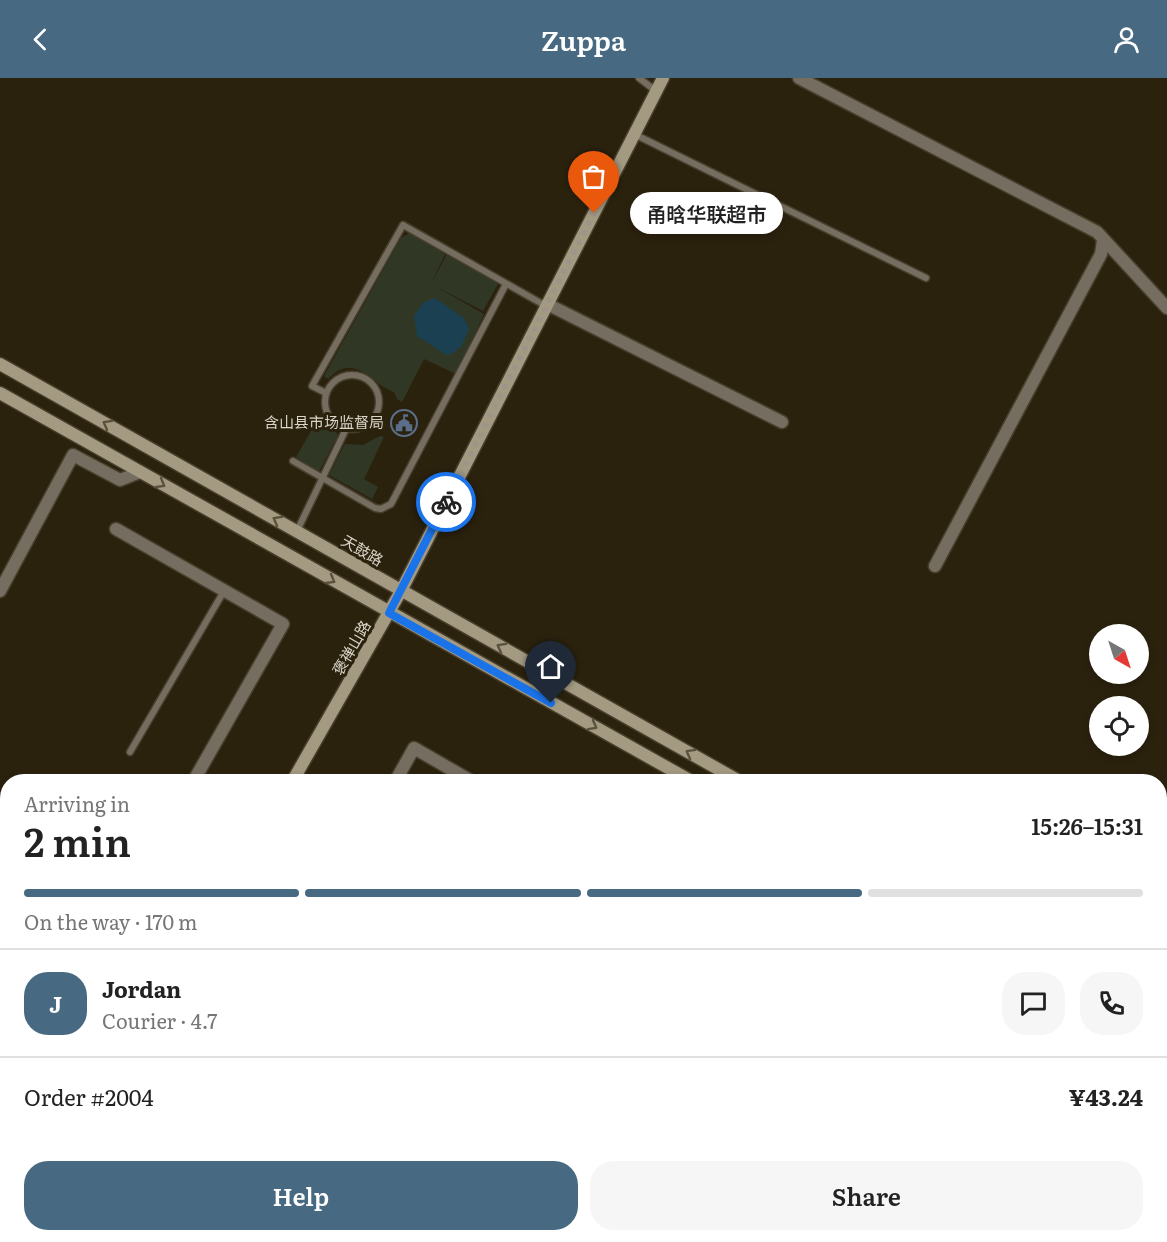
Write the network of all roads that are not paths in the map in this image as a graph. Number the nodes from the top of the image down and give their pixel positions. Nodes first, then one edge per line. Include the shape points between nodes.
1 (639, 78) edge
2 (663, 78) edge
3 (799, 78) edge
4 (656, 91) junction
5 (634, 134) junction
6 (1103, 240) junction
7 (926, 278) dead end
8 (506, 284) junction
9 (546, 305) junction
10 (1167, 308) edge
11 (0, 364) edge
12 (0, 393) edge
13 (326, 393) junction
14 (782, 422) dead end
15 (346, 429) junction
16 (293, 461) dead end
17 (140, 472) junction
18 (322, 477) junction
19 (116, 529) dead end
20 (297, 531) junction
21 (935, 566) dead end
22 (0, 591) edge
23 (224, 591) junction
24 (401, 591) junction
25 (389, 613) junction
26 (130, 752) dead end
27 (198, 774) edge
28 (297, 774) edge
29 (399, 774) edge
30 (459, 774) edge
31 (679, 774) edge
32 (727, 774) edge

1 - 4 lane
2 - 4 main road, 褒禅山路
3 - 6 street via 1097,232
4 - 5 main road, 褒禅山路
5 - 7 lane
5 - 9 main road, 褒禅山路
6 - 10 street
6 - 21 street via 1101,254
8 - 9 lane
8 - 13 lane via 403,225 312,386
8 - 18 lane via 391,504 375,508
9 - 14 street
9 - 24 main road, 褒禅山路
20 -> 11 main road, 天鼓路
12 - 17 main road
13 - 15 lane via 326,412
13 - 15 lane via 330,385 345,376 362,377 375,388 379,405 372,421
15 - 18 lane
16 - 18 lane
17 - 22 street via 120,480 73,455
17 -> 25 main road
18 - 20 lane
19 - 23 street
20 - 24 main road, 天鼓路
23 - 26 lane
23 - 27 street via 283,624
24 - 25 main road, 褒禅山路
32 -> 24 main road, 天鼓路
25 - 28 main road, 褒禅山路
25 -> 31 main road
29 - 30 street via 414,748

